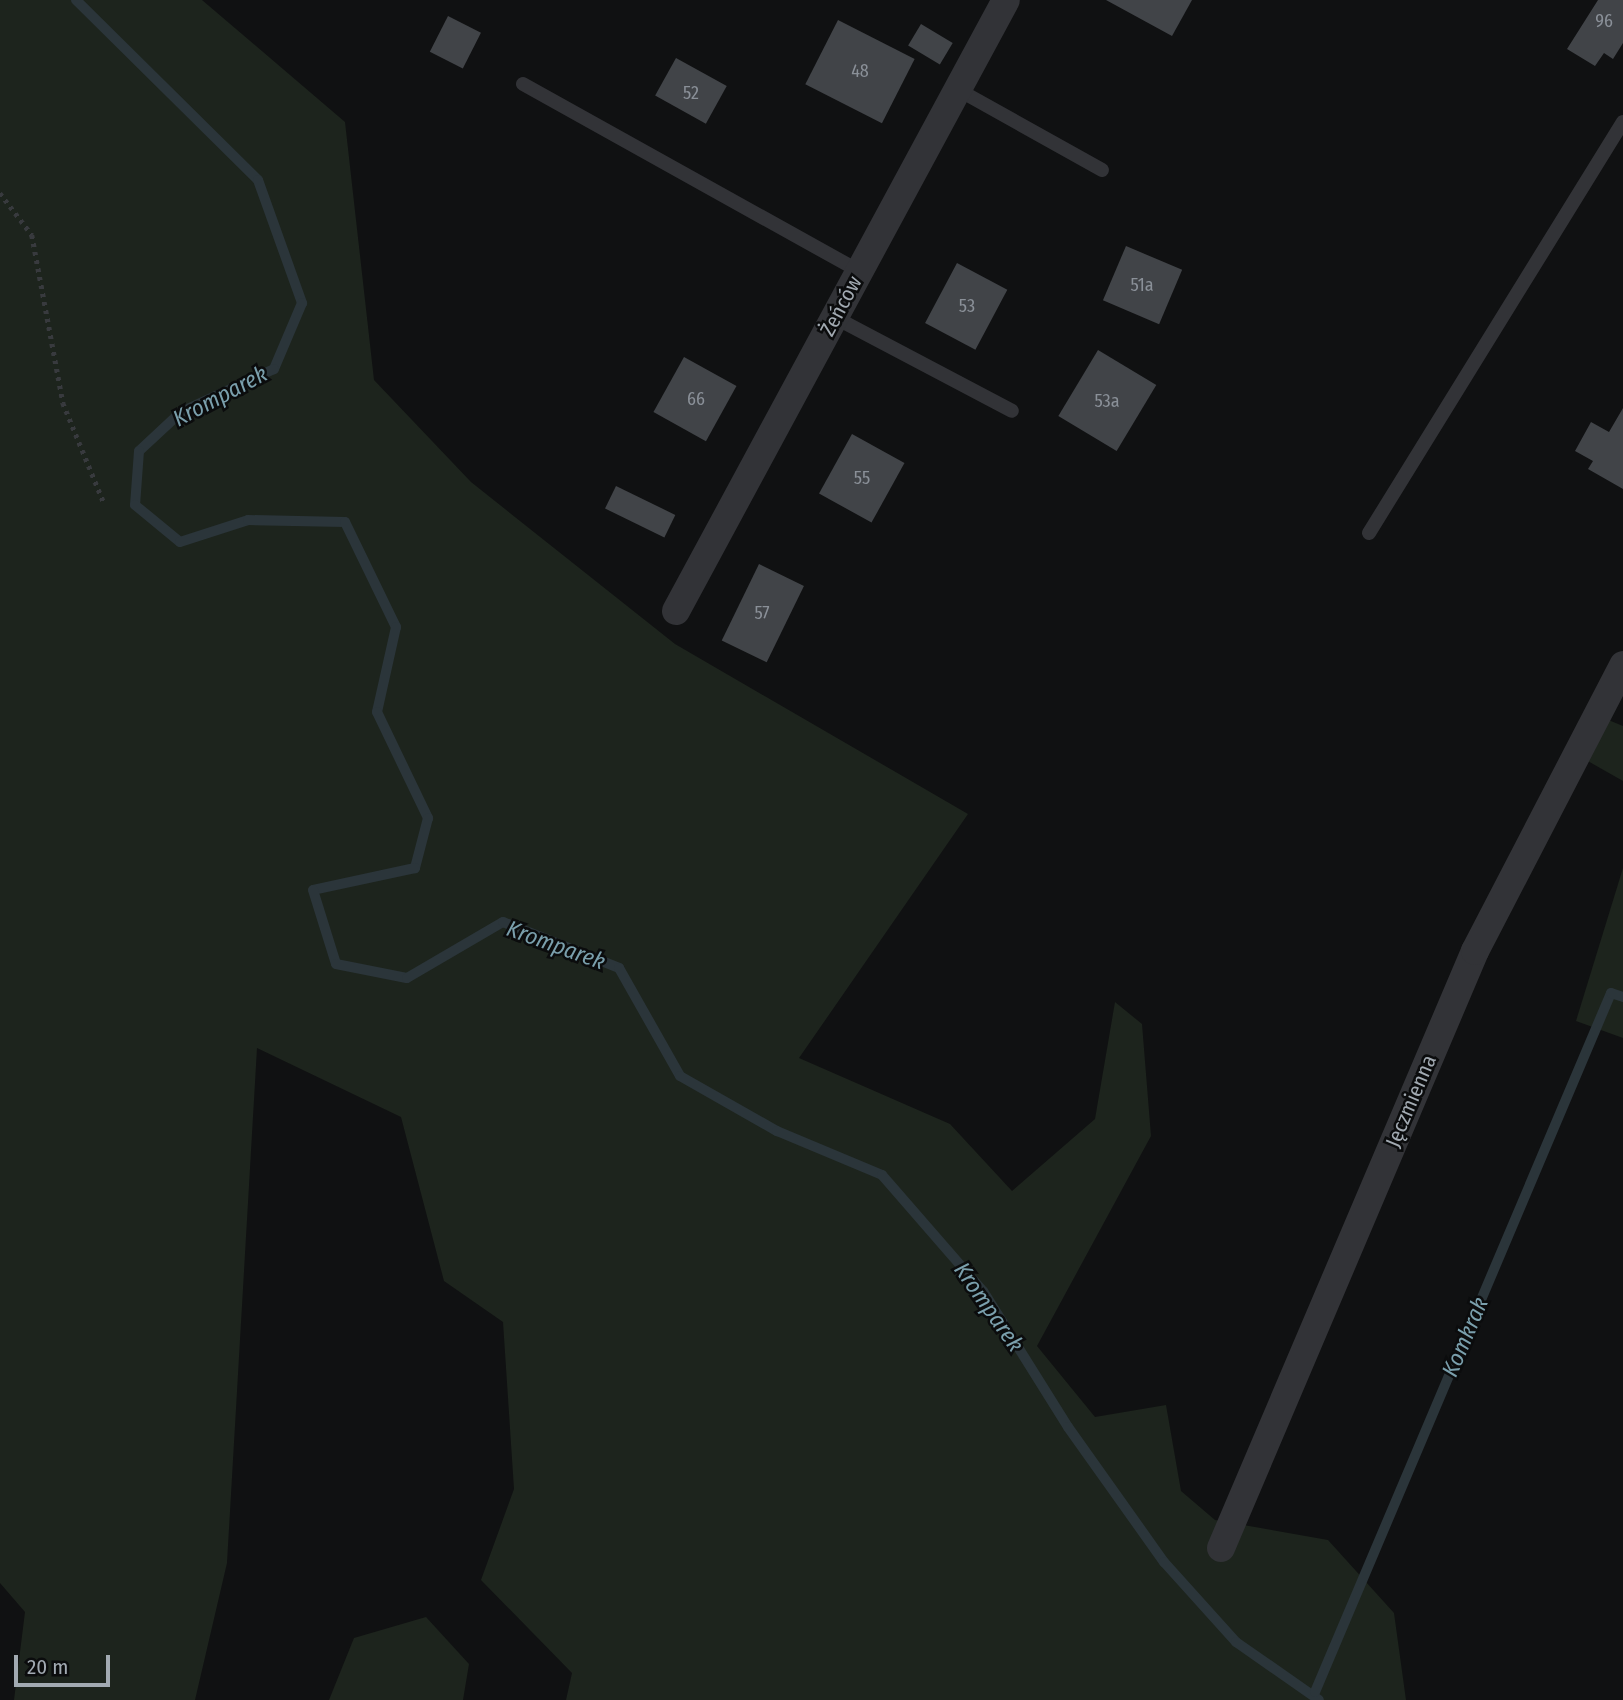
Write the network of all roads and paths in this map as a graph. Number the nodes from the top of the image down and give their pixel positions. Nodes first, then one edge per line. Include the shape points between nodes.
1 (1006, 0) edge
2 (523, 84) dead end
3 (957, 89) junction
4 (1623, 122) edge
5 (1102, 170) dead end
6 (0, 193) edge
7 (859, 271) junction
8 (834, 317) junction
9 (1012, 411) dead end
10 (104, 503) dead end
11 (1369, 533) dead end
12 (676, 611) dead end
13 (1623, 665) edge
14 (1221, 1548) dead end

1 - 3 street, Żeńców
2 - 7 lane
3 - 5 lane
3 - 7 street, Żeńców
4 - 11 lane
6 - 10 path via 32,235 63,403
7 - 8 street, Żeńców
8 - 9 lane
8 - 12 street, Żeńców
13 - 14 street, Jęczmienna via 1475,951

